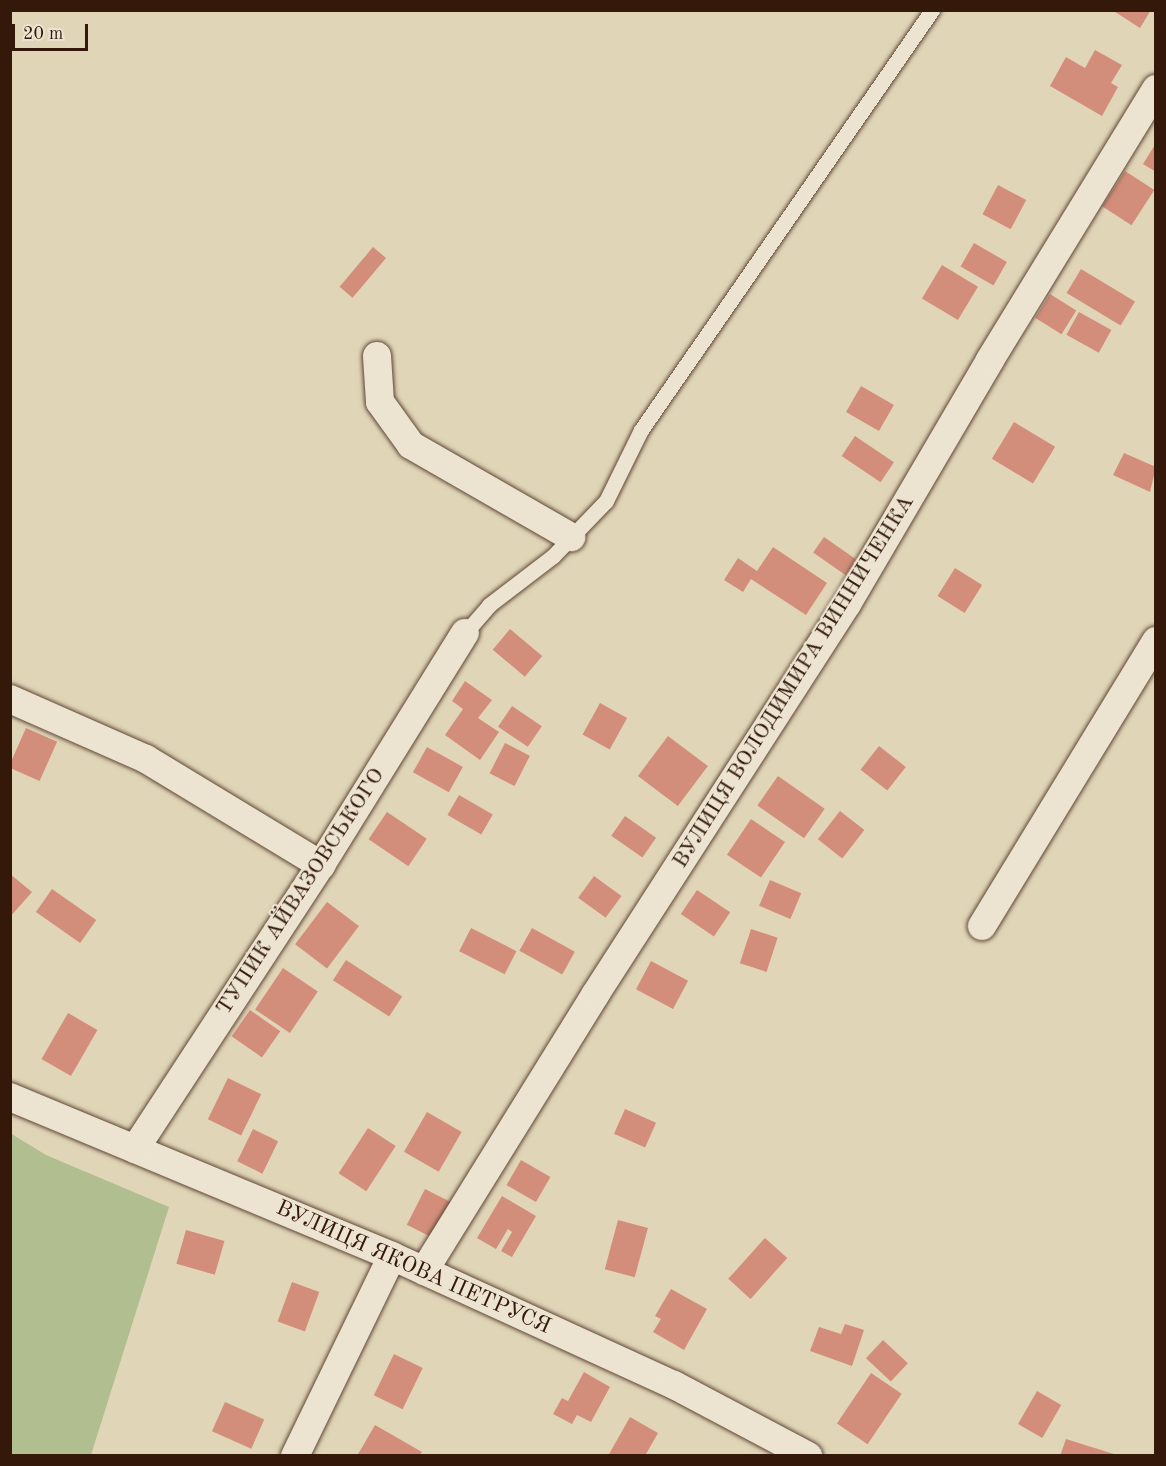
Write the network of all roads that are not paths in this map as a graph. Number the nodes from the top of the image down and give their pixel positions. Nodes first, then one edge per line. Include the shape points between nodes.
1 (932, 10) edge
2 (1155, 89) edge
3 (377, 356) dead end
4 (571, 537) junction
5 (465, 633) joint
6 (1155, 641) edge
7 (10, 699) edge
8 (321, 865) junction
9 (982, 926) dead end
10 (10, 1097) edge
11 (135, 1149) junction
12 (392, 1256) junction
13 (424, 1271) junction
14 (296, 1455) edge
15 (808, 1455) edge

1 - 4 lane via 641,430 606,501
2 - 13 street, ВУЛИЦЯ ВОЛОДИМИРА ВИННИЧЕНКА via 847,604 595,995
3 - 4 street via 380,402 411,445
4 - 5 lane via 553,556 489,605
5 - 8 street, ТУПИК АЙВАЗОВСЬКОГО
6 - 9 street
7 - 8 street via 146,759
8 - 11 street, ТУПИК АЙВАЗОВСЬКОГО
10 - 11 street, ВУЛИЦЯ ЯКОВА ПЕТРУСЯ
11 - 12 street, ВУЛИЦЯ ЯКОВА ПЕТРУСЯ
12 - 13 street, ВУЛИЦЯ ЯКОВА ПЕТРУСЯ
12 - 14 street
13 - 15 street, ВУЛИЦЯ ЯКОВА ПЕТРУСЯ via 674,1385

